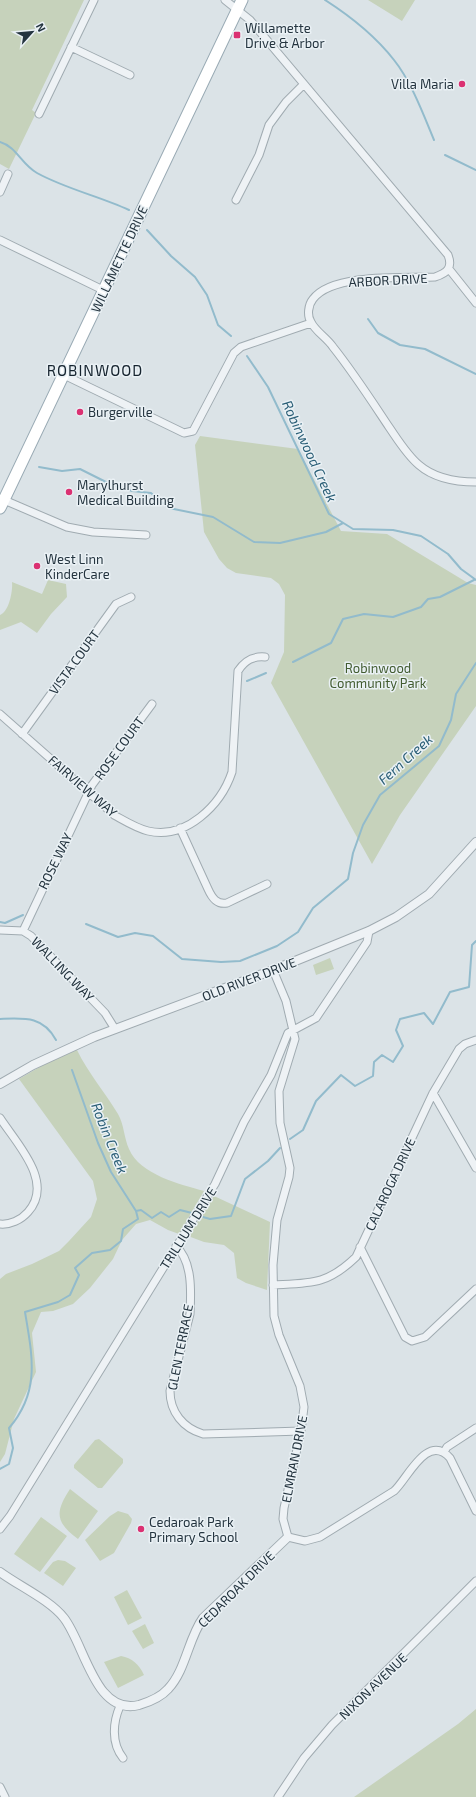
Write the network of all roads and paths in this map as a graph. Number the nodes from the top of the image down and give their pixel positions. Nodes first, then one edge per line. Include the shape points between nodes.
1 (94, 0) edge
2 (225, 0) edge
3 (240, 4) edge
4 (71, 48) junction
5 (130, 76) dead end
6 (304, 84) junction
7 (39, 114) dead end
8 (8, 174) dead end
9 (0, 192) edge
10 (236, 200) dead end
11 (0, 240) edge
12 (449, 269) junction
13 (105, 291) junction
14 (476, 303) edge
15 (311, 323) junction
16 (64, 375) junction
17 (476, 482) edge
18 (1, 502) edge
19 (146, 535) dead end
20 (131, 597) dead end
21 (265, 657) dead end
22 (152, 704) dead end
23 (0, 714) edge
24 (22, 734) junction
25 (89, 792) junction
26 (180, 828) junction
27 (476, 842) edge
28 (267, 884) dead end
29 (0, 930) edge
30 (23, 931) junction
31 (369, 931) junction
32 (273, 970) junction
33 (115, 1028) junction
34 (294, 1030) junction
35 (476, 1040) edge
36 (0, 1084) edge
37 (433, 1093) junction
38 (0, 1118) edge
39 (476, 1168) edge
40 (0, 1224) edge
41 (176, 1246) junction
42 (360, 1247) junction
43 (273, 1285) junction
44 (476, 1289) edge
45 (476, 1428) edge
46 (301, 1431) junction
47 (444, 1452) junction
48 (476, 1511) edge
49 (0, 1529) edge
50 (288, 1537) junction
51 (0, 1572) edge
52 (476, 1581) edge
53 (120, 1706) junction
54 (122, 1758) dead end
55 (0, 1787) edge
56 (5, 1797) edge
57 (278, 1797) edge

1 - 4 street
2 - 3 street
3 - 6 street via 250,20
3 - 13 main road, WILLAMETTE DRIVE
4 - 5 street
4 - 7 street
6 - 10 street via 286,102 269,125 259,155
6 - 12 street via 444,247 449,258
8 - 9 street
11 - 13 street
12 - 14 street
12 - 15 street, ARBOR DRIVE via 435,277 357,280 332,285 312,299 309,308
13 - 16 main road, WILLAMETTE DRIVE
15 - 16 street via 237,350 193,431 184,433
15 - 17 street via 333,346 393,433 418,464 431,473 453,480
16 - 18 main road, WILLAMETTE DRIVE
18 - 19 street via 69,528
20 - 24 street, VISTA COURT via 116,604
21 - 26 street, FAIRVIEW WAY via 254,656 238,671 232,772 228,783 207,812 191,824
22 - 25 street, ROSE COURT
23 - 24 street, FAIRVIEW WAY
24 - 25 street, FAIRVIEW WAY
25 - 26 street, FAIRVIEW WAY via 114,815 140,828 156,832
25 - 30 street, ROSE WAY
26 - 28 street via 208,890 217,902 227,903
27 - 31 street, OLD RIVER DRIVE via 424,898
29 - 30 street, WALLING WAY
30 - 33 street, WALLING WAY via 40,943 105,1013
31 - 32 street, OLD RIVER DRIVE
31 - 34 street, TRILLIUM DRIVE via 367,942 316,1018
32 - 33 street, OLD RIVER DRIVE
32 - 34 street, ELMRAN DRIVE via 285,997
33 - 36 street, OLD RIVER DRIVE via 48,1057
34 - 41 street, TRILLIUM DRIVE via 288,1033 271,1074 244,1122 215,1184
34 - 43 street, ELMRAN DRIVE via 293,1046 279,1091 280,1123 290,1168 277,1220
35 - 37 street, CALAROGA DRIVE via 459,1049
37 - 39 street
37 - 42 street, CALAROGA DRIVE
38 - 40 street via 34,1172 38,1189 32,1207 24,1216 13,1222
41 - 46 street, GLEN TERRACE via 183,1253 187,1264 190,1302 190,1314 170,1391 176,1414 192,1431 202,1434
41 - 49 street, TRILLIUM DRIVE
42 - 43 street, CALAROGA DRIVE via 353,1260 328,1278 306,1283
42 - 44 street via 405,1337 412,1341 425,1337
43 - 46 street, ELMRAN DRIVE via 277,1328 302,1392 304,1412
45 - 47 street via 447,1447
46 - 50 street, ELMRAN DRIVE via 284,1508 284,1525
47 - 48 street via 452,1460
47 - 50 street via 434,1451 421,1457 394,1491 326,1534 308,1540
50 - 53 street, CEDAROAK DRIVE via 203,1618 175,1680 167,1691 142,1704
51 - 53 street via 64,1618 102,1691
52 - 57 street, NIXON AVENUE via 332,1725 304,1758
53 - 54 street via 114,1730 116,1746
55 - 56 street

